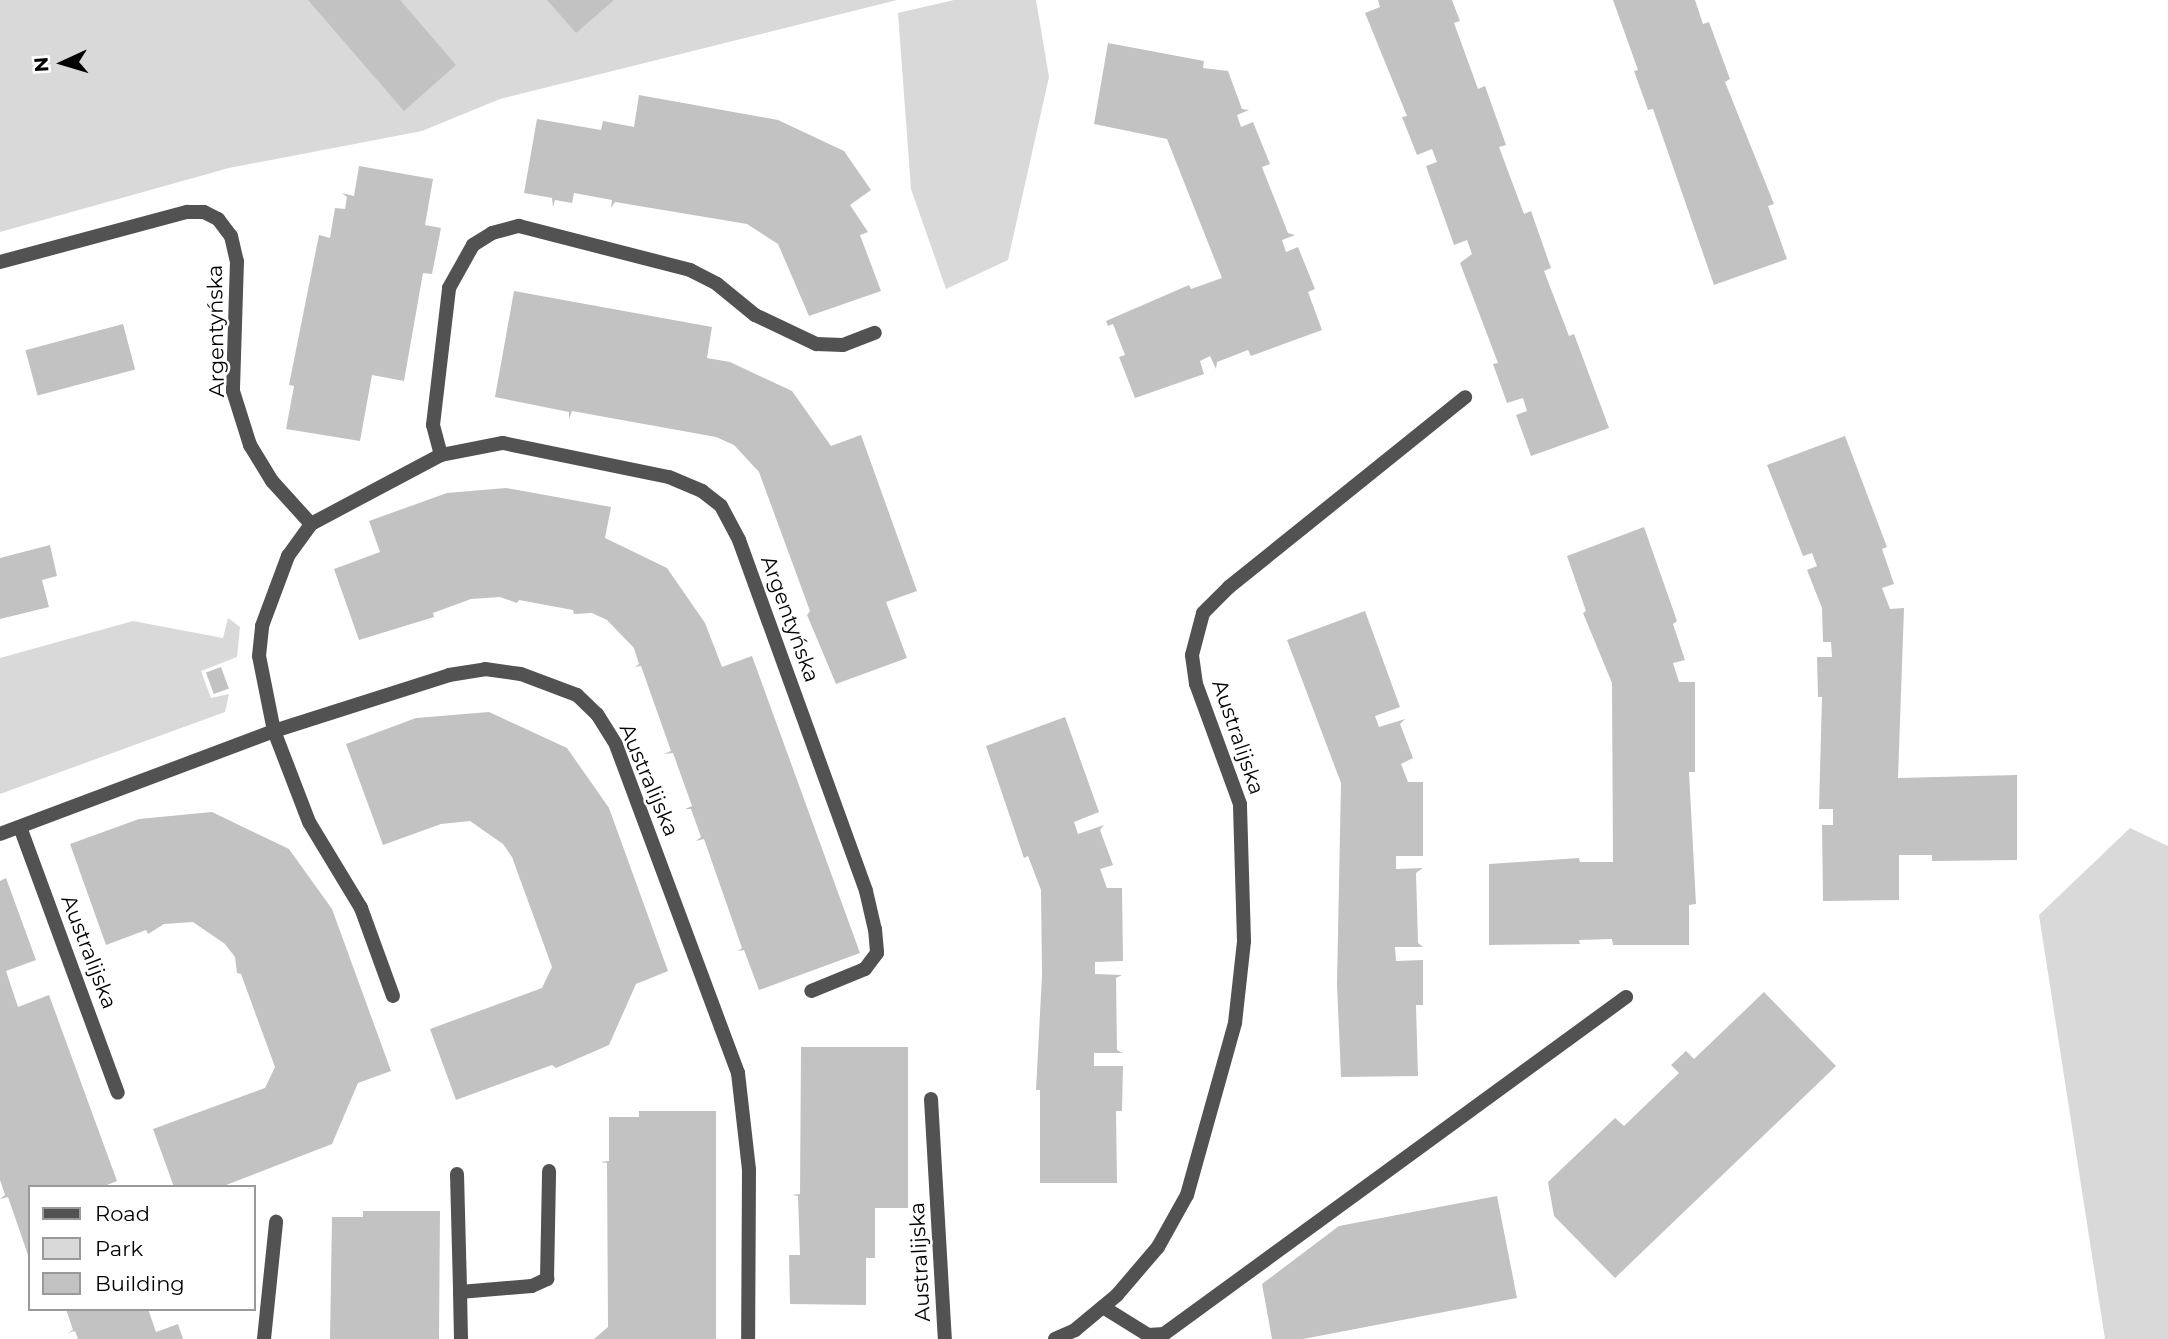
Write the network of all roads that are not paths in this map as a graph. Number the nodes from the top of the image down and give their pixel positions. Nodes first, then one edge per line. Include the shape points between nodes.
1 (0, 262) edge
2 (875, 333) dead end
3 (1465, 397) dead end
4 (441, 455) junction
5 (311, 524) junction
6 (274, 731) junction
7 (20, 827) junction
8 (0, 834) edge
9 (811, 991) dead end
10 (393, 996) dead end
11 (1626, 998) dead end
12 (118, 1093) dead end
13 (931, 1099) dead end
14 (549, 1171) dead end
15 (457, 1174) dead end
16 (275, 1222) dead end
17 (460, 1292) junction
18 (1103, 1307) junction
19 (264, 1339) edge
20 (461, 1339) edge
21 (748, 1339) edge
22 (945, 1339) edge
23 (1055, 1339) edge

1 - 5 street, Argentyńska via 187,212 204,212 218,219 231,236 237,261 233,391 250,445 272,481
2 - 4 street via 844,345 817,344 755,315 717,284 690,270 519,226 492,233 473,245 449,288 433,425
3 - 18 street, Australijska via 1229,587 1203,613 1195,630 1196,684 1240,804 1244,942 1235,1023 1187,1195 1158,1247
4 - 5 street, Argentyńska
4 - 9 street, Argentyńska via 503,443 669,477 702,491 721,506 739,540 866,891 875,929 877,953 865,969
5 - 6 street, Argentyńska via 288,556 262,626 258,656
6 - 7 street, Australijska
6 - 10 street, Argentyńska via 309,822 361,908
6 - 21 street, Australijska via 401,687 485,669 551,682 577,695 597,714 616,745 738,1073 749,1170
7 - 8 street, Australijska
7 - 12 street, Australijska
11 - 18 street via 1164,1334 1148,1335
13 - 22 street, Australijska
14 - 17 street via 547,1279 531,1286
15 - 17 street
16 - 19 street
17 - 20 street
18 - 23 street, Australijska via 1075,1330

